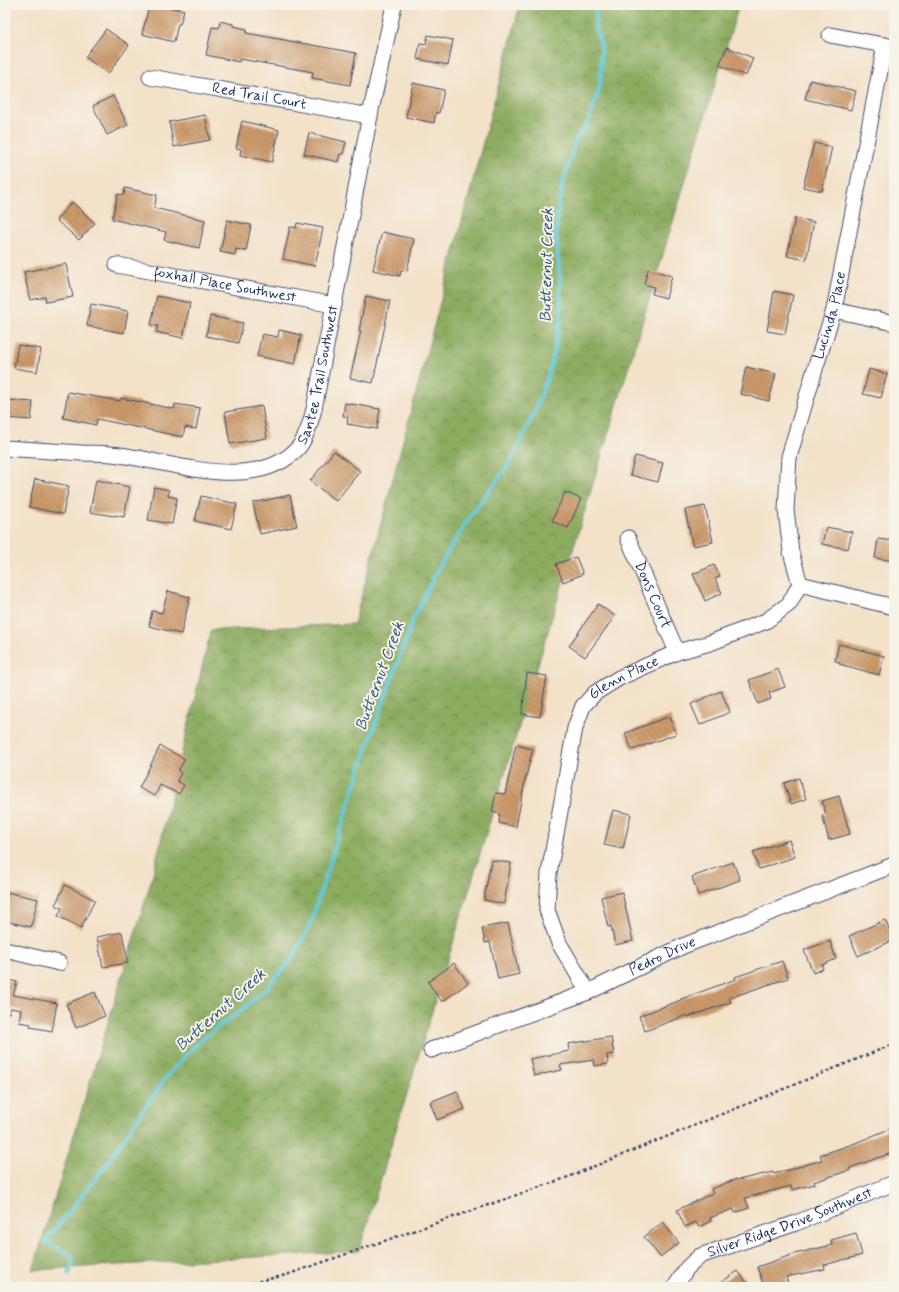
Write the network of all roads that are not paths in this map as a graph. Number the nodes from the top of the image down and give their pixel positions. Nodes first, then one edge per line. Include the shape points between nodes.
1 (394, 5) edge
2 (830, 35) dead end
3 (890, 46) edge
4 (150, 77) dead end
5 (370, 116) junction
6 (116, 265) dead end
7 (334, 305) junction
8 (834, 310) junction
9 (894, 323) edge
10 (5, 448) edge
11 (628, 538) dead end
12 (800, 584) junction
13 (894, 607) edge
14 (677, 652) junction
15 (894, 865) edge
16 (5, 950) edge
17 (59, 963) dead end
18 (588, 992) junction
19 (431, 1050) dead end
20 (894, 1183) edge
21 (675, 1287) edge

1 - 5 street, Santee Trail Southwest
2 - 3 street
3 - 8 street, Lucinda Place
4 - 5 street, Red Trail Court
5 - 7 street, Santee Trail Southwest
6 - 7 street, foxhall Place Southwest
7 - 10 street, Santee Trail Southwest via 309,427 298,448 281,462 263,469 239,473 208,471 120,455
8 - 9 street
8 - 12 street, Lucinda Place via 789,457 786,510 791,552
11 - 14 street, Dons Court
12 - 13 street
12 - 14 street, Glenn Place via 789,604 766,621 710,643
14 - 18 street, Glenn Place via 619,678 595,692 583,706 575,728 549,873 547,910 559,943
15 - 18 street, Pedro Drive via 683,946
16 - 17 street
18 - 19 street, Pedro Drive
20 - 21 street, Silver Ridge Drive Southwest via 796,1223 700,1256 687,1268

